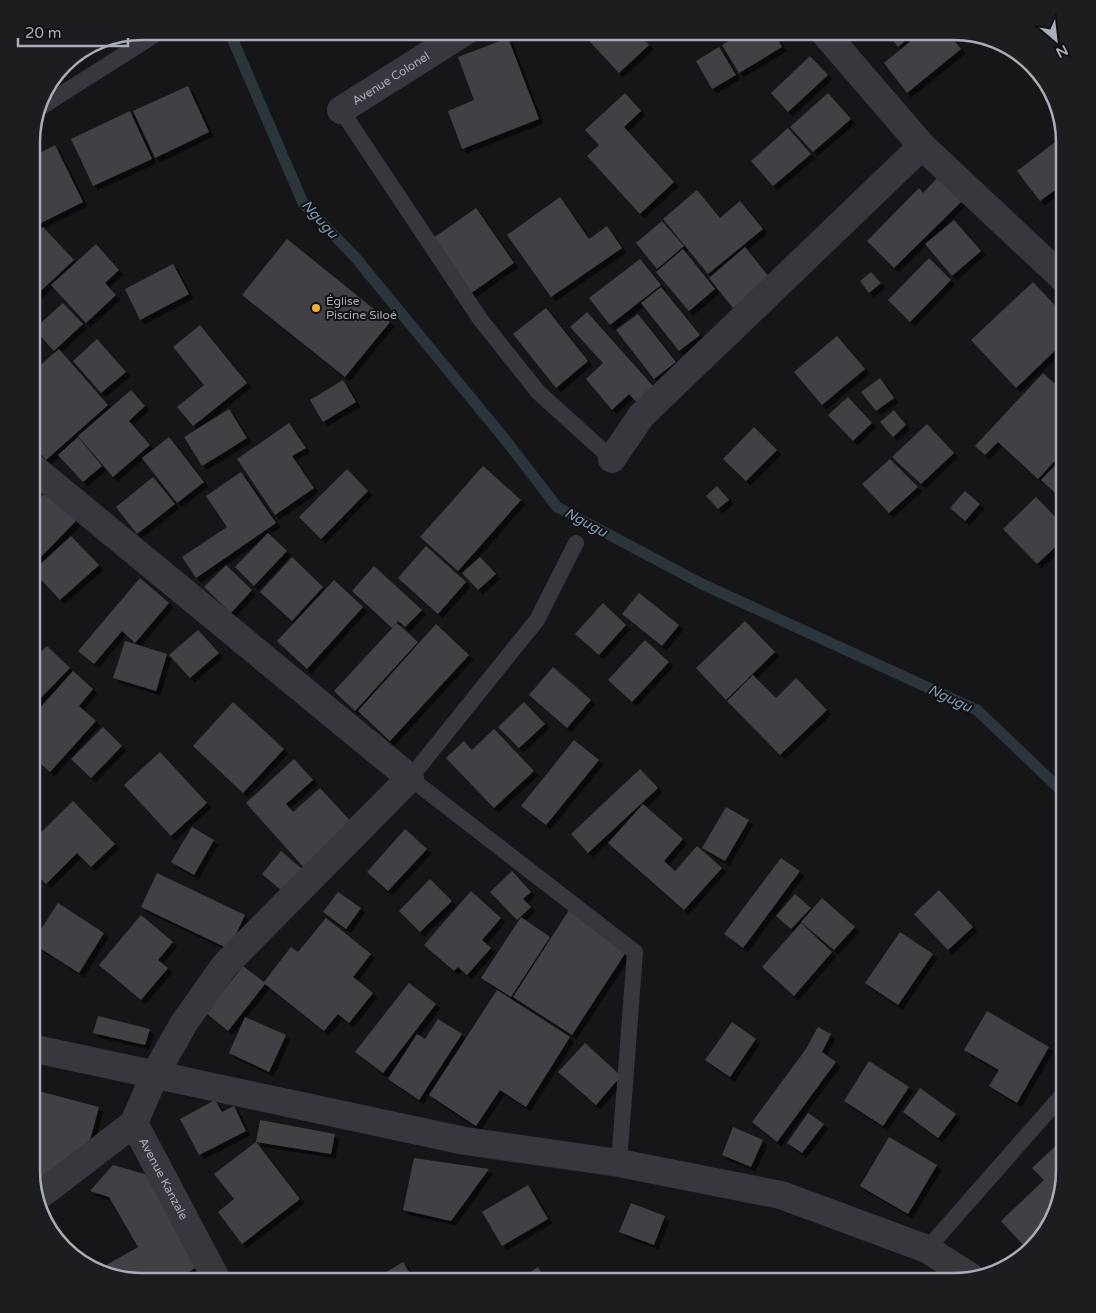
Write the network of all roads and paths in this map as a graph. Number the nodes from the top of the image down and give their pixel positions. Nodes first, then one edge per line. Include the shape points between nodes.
1 (147, 40) edge
2 (452, 40) edge
3 (831, 40) edge
4 (48, 103) edge
5 (341, 110) joint
6 (922, 146) junction
7 (1056, 272) edge
8 (612, 459) joint
9 (40, 473) edge
10 (576, 543) dead end
11 (410, 778) junction
12 (40, 1050) edge
13 (155, 1074) junction
14 (1056, 1102) edge
15 (134, 1123) junction
16 (618, 1163) junction
17 (43, 1193) edge
18 (927, 1249) junction
19 (964, 1272) edge
20 (213, 1273) edge

1 - 4 lane
2 - 5 street, Avenue Colonel
3 - 6 street
5 - 8 lane via 480,319 538,392
6 - 7 street
6 - 8 street via 641,416
9 - 11 street
10 - 11 lane via 537,620
11 - 13 street, Avenue Kanzale via 224,965 184,1023
11 - 16 lane via 635,952
12 - 13 street
13 - 15 street, Avenue Kanzale
13 - 16 street via 465,1141
14 - 18 lane
15 - 17 street
15 - 20 street, Avenue Kanzale
16 - 18 street via 781,1195
18 - 19 street

